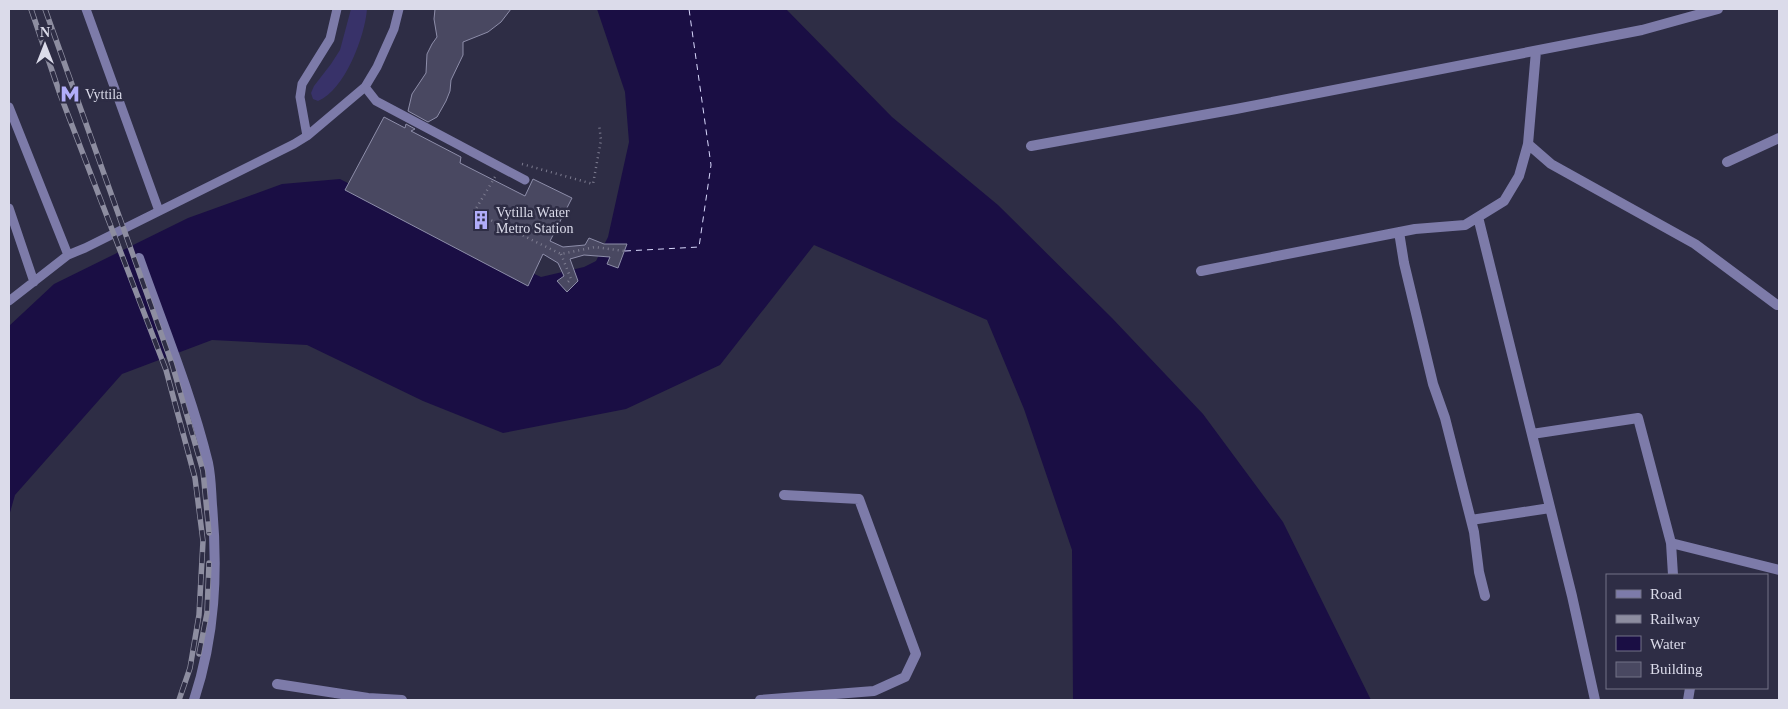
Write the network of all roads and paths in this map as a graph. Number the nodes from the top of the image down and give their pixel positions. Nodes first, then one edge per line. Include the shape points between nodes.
1 (86, 9) edge
2 (337, 9) edge
3 (399, 9) edge
4 (1718, 9) edge
5 (1536, 51) junction
6 (365, 87) junction
7 (9, 107) edge
8 (599, 124) dead end
9 (307, 136) junction
10 (1779, 138) edge
11 (1528, 144) junction
12 (1031, 146) dead end
13 (1727, 162) dead end
14 (513, 164) dead end
15 (499, 171) dead end
16 (525, 180) dead end
17 (9, 208) edge
18 (159, 211) junction
19 (1478, 217) junction
20 (1399, 232) junction
21 (624, 250) dead end
22 (561, 254) junction
23 (68, 255) junction
24 (139, 258) dead end
25 (1201, 271) dead end
26 (34, 282) junction
27 (566, 284) dead end
28 (9, 301) edge
29 (1777, 305) dead end
30 (1532, 434) junction
31 (784, 495) dead end
32 (1550, 508) junction
33 (1471, 520) junction
34 (1671, 543) junction
35 (1779, 570) edge
36 (1673, 574) edge
37 (1485, 596) dead end
38 (277, 684) dead end
39 (194, 700) edge
40 (402, 700) edge
41 (760, 700) edge
42 (1595, 700) edge

1 - 18 lane
2 - 9 lane via 330,39 302,84 300,97
3 - 6 lane via 394,30
4 - 5 street via 1642,30
5 - 11 street
5 - 12 street
6 - 9 lane
6 - 16 lane via 376,101
7 - 23 lane
8 - 14 path via 601,140 593,184
9 - 18 lane
10 - 13 street
11 - 19 street via 1519,176 1504,201
11 - 29 street via 1551,164 1695,244
15 - 22 path via 474,212
17 - 26 lane
18 - 23 lane
19 - 20 street via 1465,225
19 - 30 street
20 - 25 street
20 - 33 street via 1433,384
21 - 22 path via 595,247
22 - 27 path via 571,279
23 - 26 lane
24 - 39 street via 185,386 208,465 215,538 214,612
26 - 28 lane
30 - 32 street
30 - 34 street via 1638,418
31 - 41 street via 859,498 916,654 905,677 874,691
32 - 33 street
32 - 42 street
33 - 37 street
34 - 35 street
34 - 36 street
38 - 40 street

